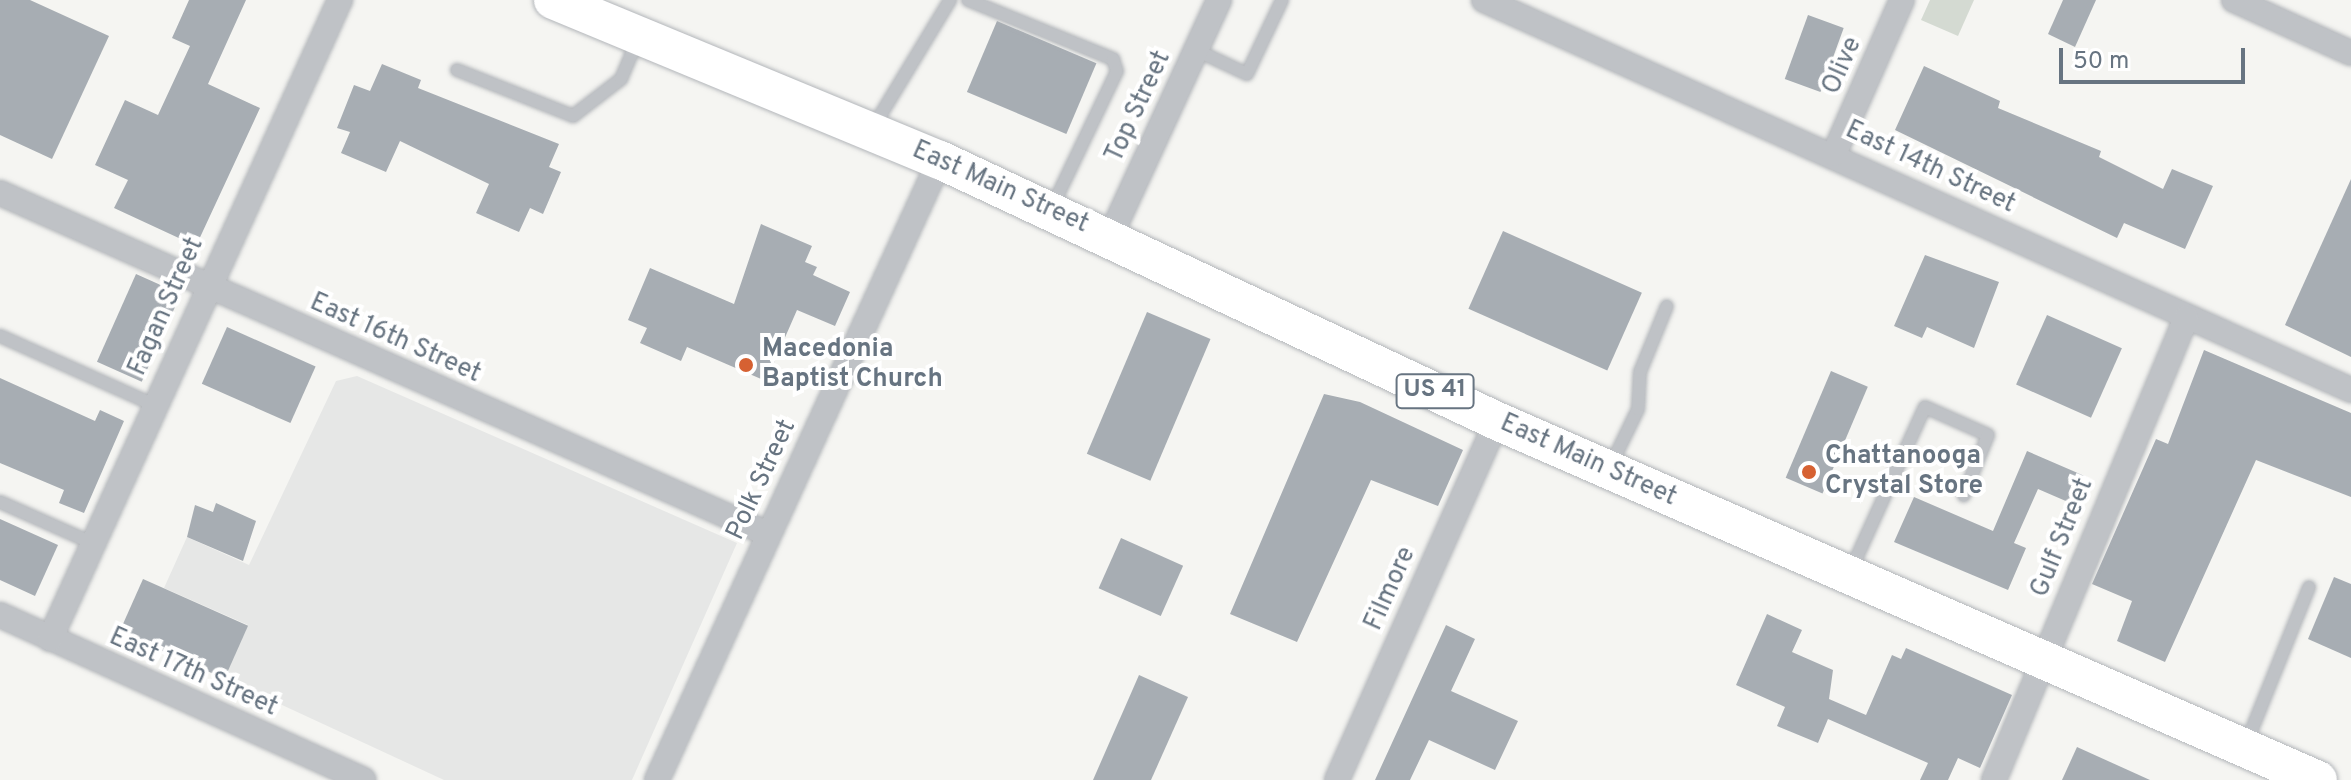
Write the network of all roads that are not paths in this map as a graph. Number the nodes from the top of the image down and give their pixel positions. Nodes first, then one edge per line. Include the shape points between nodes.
1 (340, 0) edge
2 (553, 0) edge
3 (950, 0) edge
4 (968, 0) edge
5 (1219, 0) edge
6 (1282, 0) edge
7 (1484, 0) edge
8 (1902, 0) edge
9 (2234, 0) edge
10 (639, 36) junction
11 (1196, 50) junction
12 (2351, 53) edge
13 (457, 70) dead end
14 (871, 132) junction
15 (1834, 154) junction
16 (940, 160) junction
17 (0, 193) edge
18 (1050, 210) junction
19 (1110, 237) junction
20 (207, 286) junction
21 (1667, 306) dead end
22 (2186, 318) junction
23 (0, 336) edge
24 (2351, 390) edge
25 (154, 405) junction
26 (1497, 421) junction
27 (1609, 470) junction
28 (1964, 495) dead end
29 (0, 502) edge
30 (768, 534) junction
31 (92, 543) junction
32 (1849, 575) junction
33 (2309, 587) dead end
34 (0, 615) edge
35 (50, 639) junction
36 (2045, 662) junction
37 (2244, 747) junction
38 (363, 780) edge
39 (657, 780) edge
40 (1337, 780) edge
41 (1994, 780) edge
42 (2317, 780) edge

1 - 20 street, Fagan Street
2 - 10 main road, East Main Street / US 41
3 - 14 lane
4 - 18 lane via 1113,59 1117,71
5 - 11 street, Top Street
6 - 11 lane via 1247,74
7 - 15 street, East 14th Street
8 - 15 street, Olive
9 - 12 street
10 - 13 lane via 621,79 573,116
10 - 14 main road, East Main Street / US 41
11 - 19 street, Top Street
14 - 16 main road, East Main Street / US 41
15 - 22 street, East 14th Street
16 - 18 main road, East Main Street / US 41
16 - 30 street, Polk Street
17 - 20 street, East 16th Street
18 - 19 main road, East Main Street / US 41
19 - 26 main road, East Main Street / US 41
20 - 25 street, Fagan Street
20 - 30 street, East 16th Street
21 - 27 lane via 1640,372 1638,409
22 - 24 street, East 14th Street
22 - 36 street, Gulf Street
23 - 25 lane
25 - 31 street, Fagan Street
26 - 27 main road, East Main Street / US 41
26 - 40 street, Filmore
27 - 32 main road, East Main Street / US 41
28 - 32 lane via 1988,435 1925,407
29 - 31 lane
30 - 39 street, Polk Street
31 - 35 street, Fagan Street
32 - 36 main road, East Main Street / US 41
33 - 37 lane
34 - 35 street, East 17th Street
35 - 38 street, East 17th Street
36 - 37 main road, East Main Street / US 41
36 - 41 street, Gulf Street
37 - 42 main road, East Main Street / US 41

